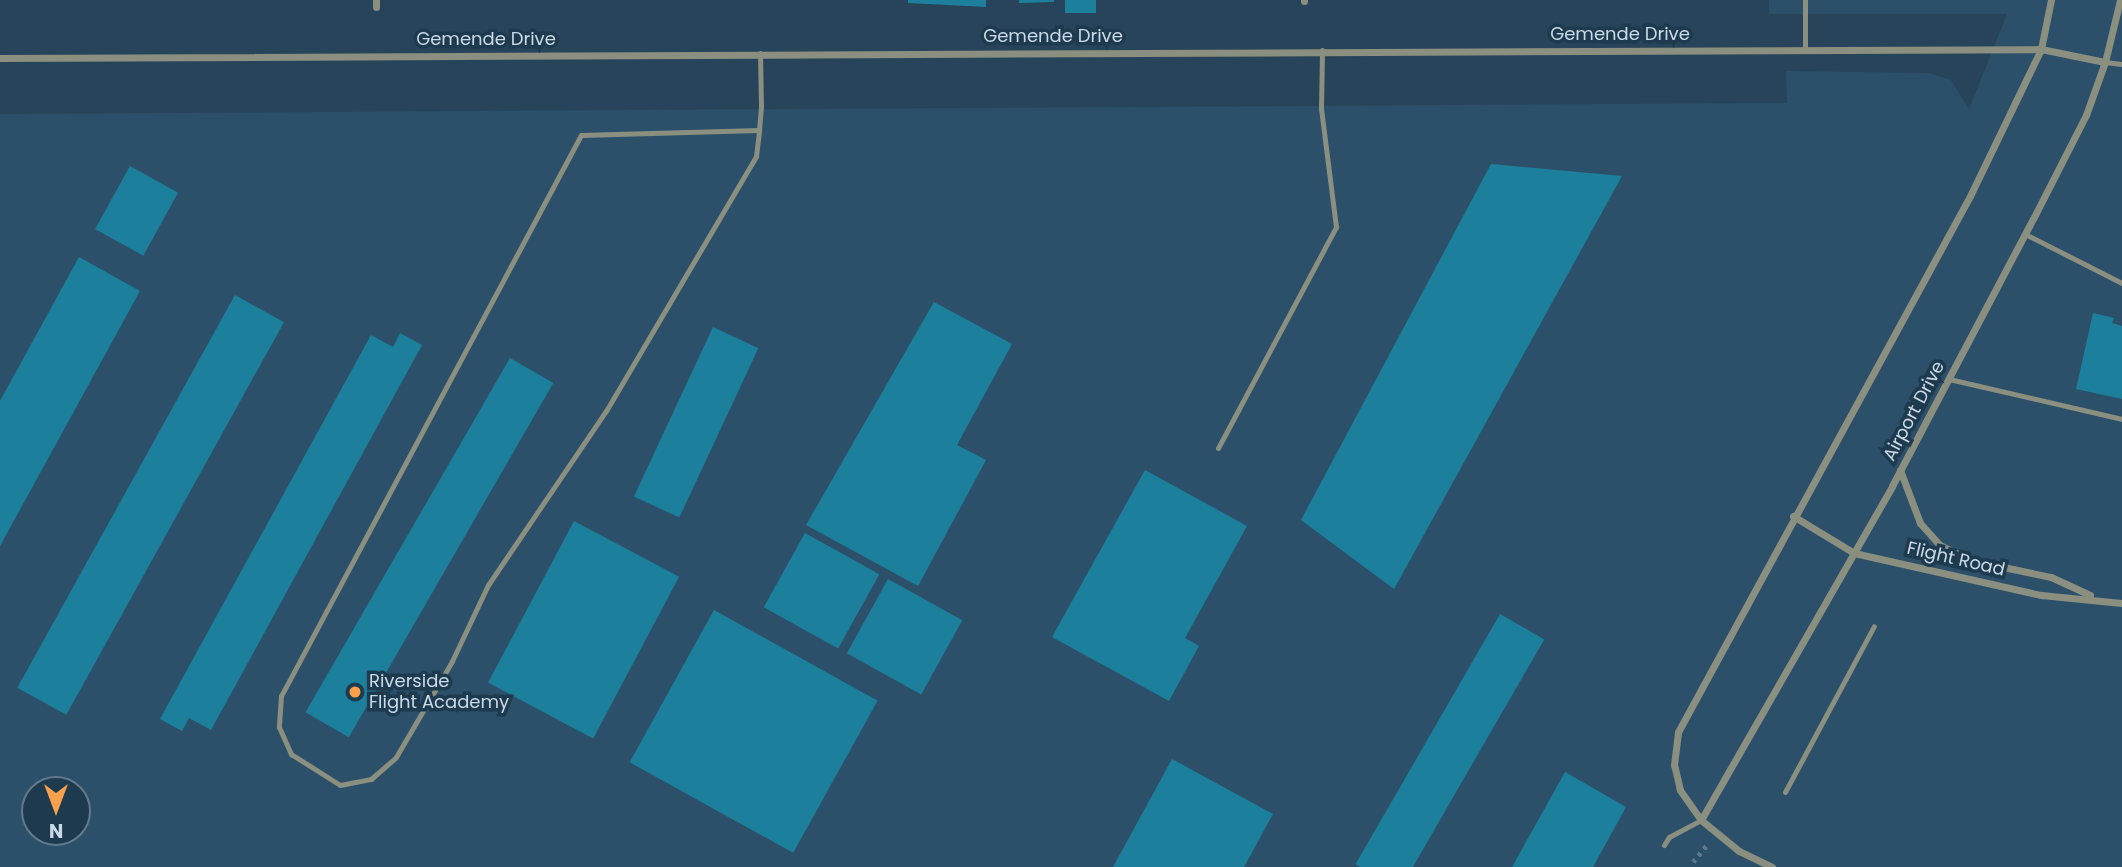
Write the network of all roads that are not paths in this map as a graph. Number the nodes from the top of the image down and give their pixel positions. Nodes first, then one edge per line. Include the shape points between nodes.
1 (1805, 0) edge
2 (2052, 0) edge
3 (2120, 0) edge
4 (1805, 49) junction
5 (2042, 49) junction
6 (1322, 50) junction
7 (760, 53) junction
8 (0, 58) edge
9 (2105, 62) junction
10 (2122, 64) edge
11 (759, 130) junction
12 (2025, 234) junction
13 (2122, 283) edge
14 (1949, 380) junction
15 (2122, 419) edge
16 (1218, 448) dead end
17 (1900, 470) junction
18 (1793, 516) junction
19 (1854, 553) junction
20 (2094, 597) junction
21 (2122, 603) edge
22 (1874, 626) dead end
23 (1786, 792) dead end
24 (1701, 820) junction
25 (1664, 845) dead end
26 (1772, 867) edge

1 - 4 lane
2 - 5 street
3 - 9 street, Airport Drive
4 - 5 street, Gemende Drive
4 - 6 street, Gemende Drive
5 - 9 street, Gemende Drive
5 - 18 street via 1970,196
6 - 7 street, Gemende Drive
6 - 16 lane via 1321,109 1336,228
7 - 8 street, Gemende Drive
7 - 11 lane
9 - 10 lane
9 - 12 street, Airport Drive via 2086,115
11 - 11 lane via 756,156 680,291 606,411 488,585 452,661 397,757 370,779 340,785 291,754 279,727 281,695 581,135
12 - 13 lane
12 - 14 street, Airport Drive
14 - 15 lane
14 - 17 street, Airport Drive
17 - 19 street, Airport Drive
17 - 20 street via 1920,523 1940,544 1970,559 2051,577
18 - 19 street, Flight Road
18 - 24 street via 1678,732 1674,765 1680,790
19 - 20 street, Flight Road via 2042,595
19 - 24 street, Airport Drive
20 - 21 street, Flight Road
22 - 23 lane
24 - 25 lane via 1669,837
24 - 26 street via 1739,851

